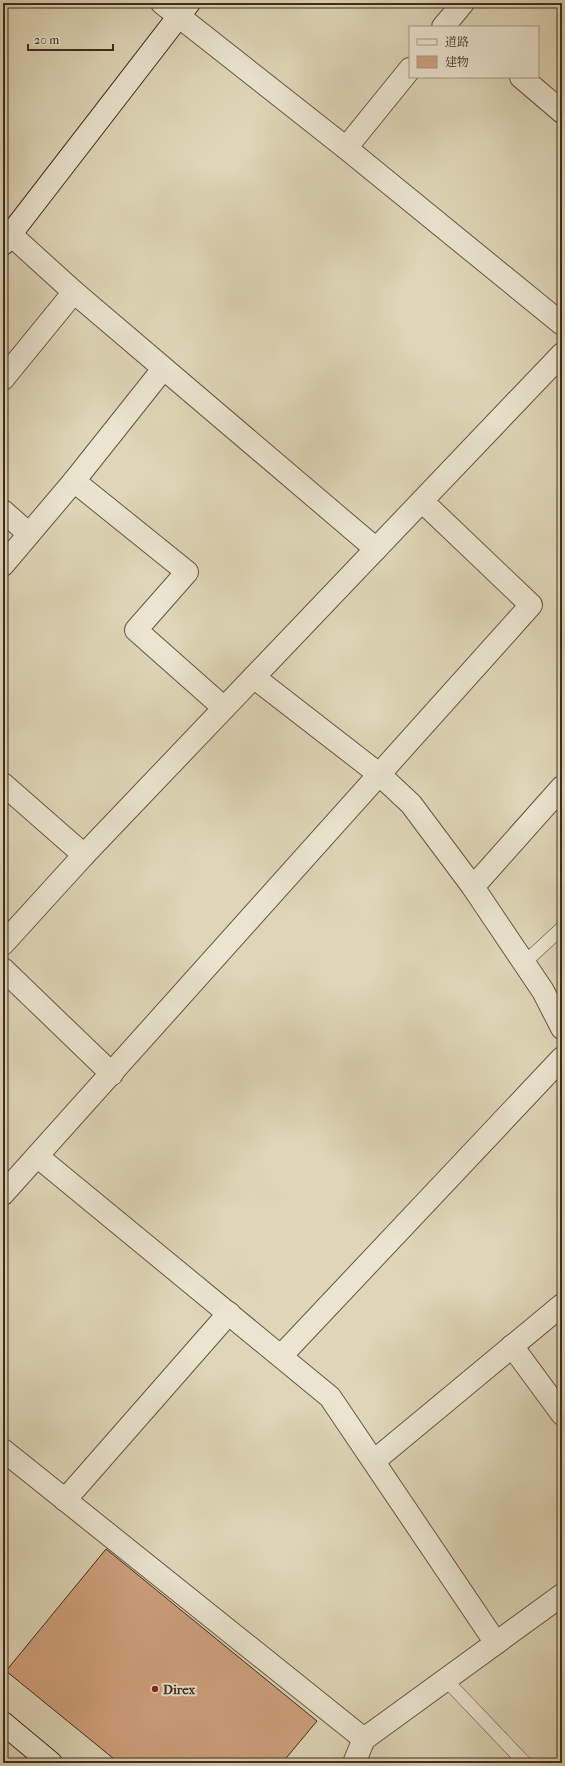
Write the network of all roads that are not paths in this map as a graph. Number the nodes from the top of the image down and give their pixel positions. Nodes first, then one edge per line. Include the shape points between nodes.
1 (177, 7) edge
2 (409, 69) edge
3 (522, 78) edge
4 (562, 112) edge
5 (346, 148) junction
6 (7, 239) edge
7 (74, 292) junction
8 (562, 324) edge
9 (562, 354) edge
10 (163, 369) junction
11 (3, 379) edge
12 (74, 481) junction
13 (422, 501) junction
14 (3, 511) edge
15 (29, 534) junction
16 (376, 549) junction
17 (3, 565) edge
18 (255, 678) junction
19 (224, 708) junction
20 (380, 775) junction
21 (3, 784) edge
22 (562, 787) edge
23 (84, 855) junction
24 (473, 887) junction
25 (562, 928) edge
26 (3, 944) edge
27 (524, 963) junction
28 (3, 970) edge
29 (562, 1028) edge
30 (562, 1058) edge
31 (112, 1074) junction
32 (38, 1156) junction
33 (3, 1194) edge
34 (562, 1305) edge
35 (228, 1313) junction
36 (512, 1346) junction
37 (281, 1356) junction
38 (562, 1414) edge
39 (3, 1450) edge
40 (374, 1461) junction
41 (65, 1500) junction
42 (562, 1595) edge
43 (496, 1644) junction
44 (446, 1680) junction
45 (3, 1723) edge
46 (364, 1739) junction
47 (52, 1763) edge
48 (354, 1763) edge
49 (525, 1763) edge

1 - 5 street
1 - 6 street
2 - 5 street
3 - 4 street
5 - 8 street
6 - 7 street
7 - 10 street
7 - 11 street
9 - 13 street
10 - 12 street
10 - 16 street
12 - 15 street
12 - 19 street via 187,572 136,630
13 - 16 street
13 - 20 street via 531,605
14 - 15 street
15 - 17 street
16 - 18 street
18 - 19 street
18 - 20 street
19 - 23 street
20 - 24 street via 412,804
20 - 31 street
21 - 23 street
22 - 24 street
23 - 26 street
24 - 27 street
25 - 27 lane
27 - 29 street
28 - 31 street
30 - 37 street
31 - 32 street
32 - 33 street
32 - 35 street
34 - 36 street
35 - 37 street
35 - 41 street
36 - 38 street
36 - 40 street
37 - 40 street via 330,1397
39 - 41 street
40 - 43 street
41 - 46 street
42 - 43 street
43 - 44 street
44 - 46 street
44 - 49 lane
45 - 47 street
46 - 48 street

